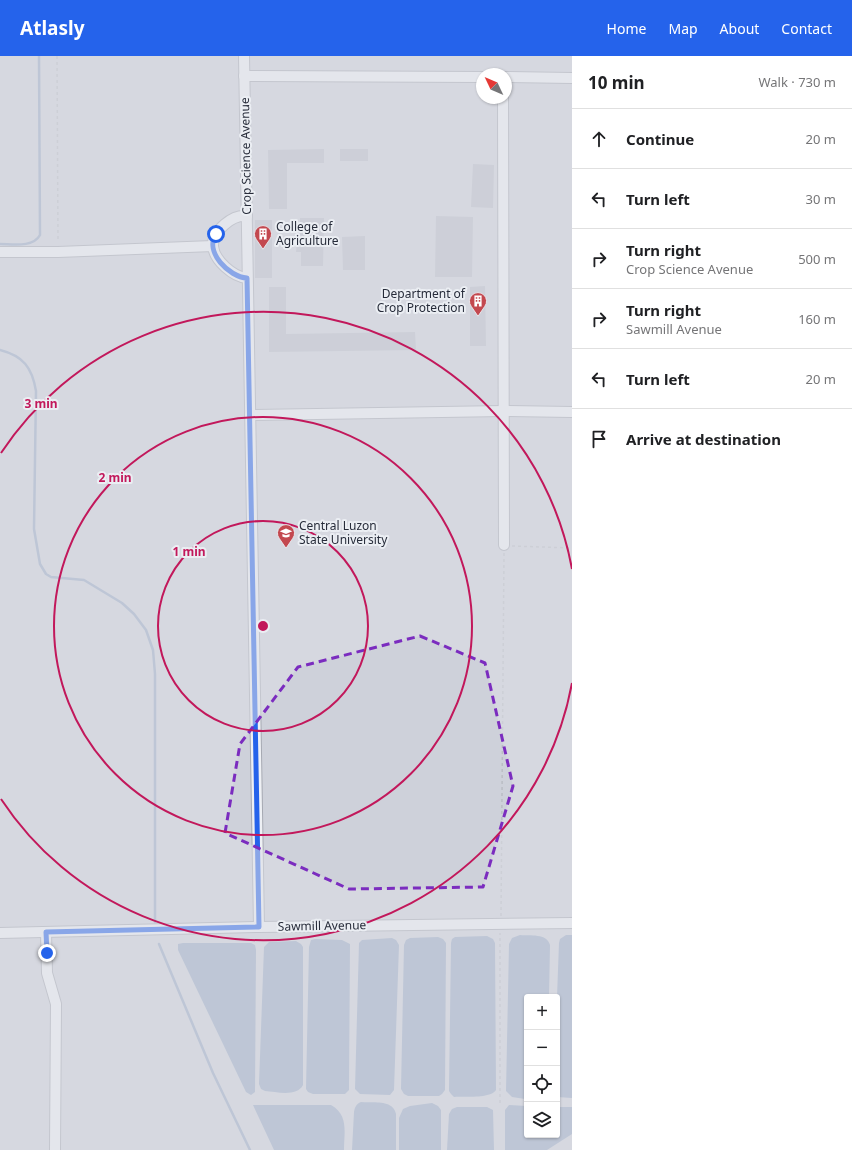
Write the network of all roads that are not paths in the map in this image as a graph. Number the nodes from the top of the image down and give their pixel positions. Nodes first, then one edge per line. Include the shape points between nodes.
1 (244, 56) edge
2 (244, 76) junction
3 (476, 77) edge
4 (512, 77) edge
5 (572, 78) edge
6 (503, 104) edge
7 (247, 216) junction
8 (213, 246) junction
9 (0, 252) edge
10 (247, 278) junction
11 (504, 411) junction
12 (572, 412) edge
13 (250, 414) junction
14 (504, 545) road end
15 (572, 923) edge
16 (259, 927) junction
17 (46, 932) junction
18 (0, 933) edge
19 (55, 1150) edge

1 - 2 street, Crop Science Avenue
2 - 3 street
2 - 7 street, Crop Science Avenue
4 - 5 street
6 - 11 street
7 - 8 street via 237,217 221,228 214,236
7 - 10 street, Crop Science Avenue
8 - 9 street
8 - 10 street via 216,257 230,271
10 - 13 street, Crop Science Avenue
11 - 12 street
11 - 13 street
11 - 14 street
13 - 16 street, Crop Science Avenue
15 - 16 street, Sawmill Avenue
16 - 17 street, Sawmill Avenue
17 - 18 street, Sawmill Avenue
17 - 19 street via 47,973 56,1004

